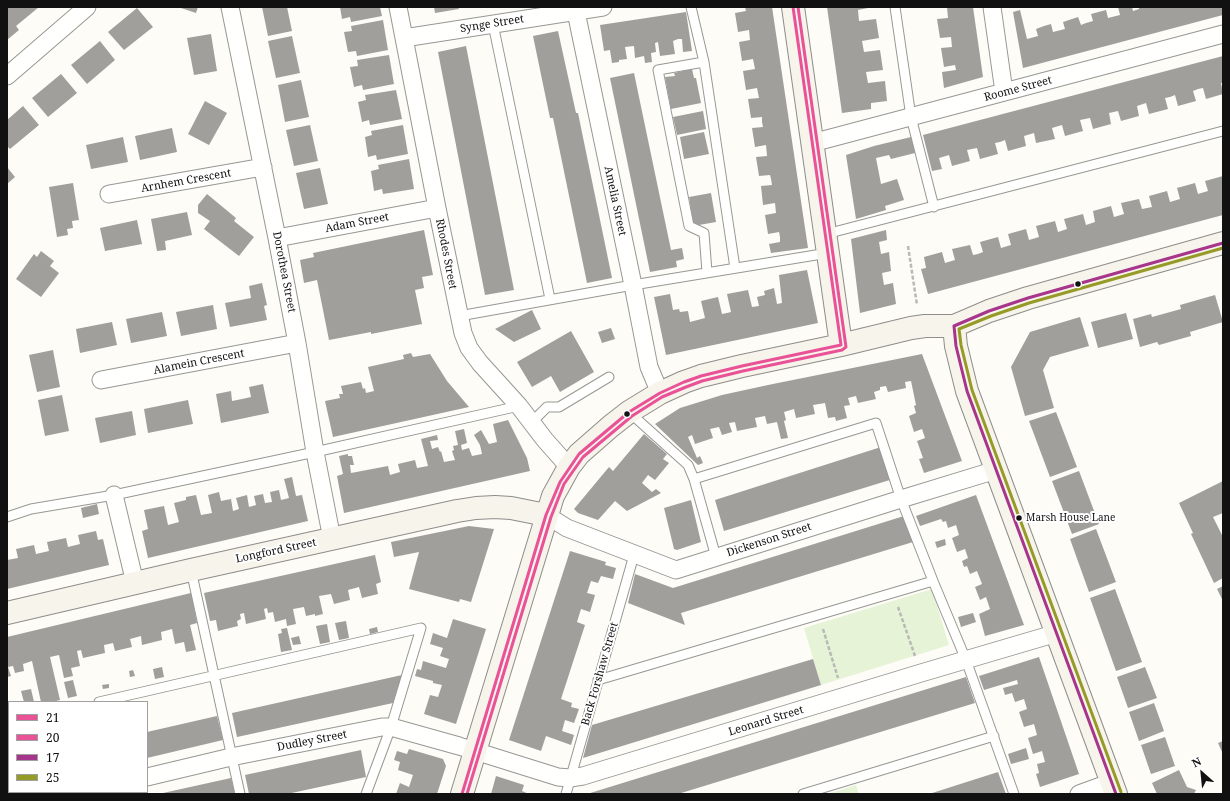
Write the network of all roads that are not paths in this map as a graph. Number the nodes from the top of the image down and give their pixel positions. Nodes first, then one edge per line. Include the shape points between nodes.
1 (87, 7) edge
2 (230, 7) edge
3 (398, 7) edge
4 (603, 7) edge
5 (691, 7) edge
6 (793, 7) edge
7 (895, 7) edge
8 (992, 7) edge
9 (575, 9) edge
10 (493, 24) junction
11 (1223, 34) edge
12 (404, 38) junction
13 (704, 62) junction
14 (7, 76) edge
15 (1004, 92) junction
16 (911, 117) junction
17 (1223, 131) edge
18 (812, 143) junction
19 (263, 167) junction
20 (109, 194) dead end
21 (934, 207) junction
22 (437, 208) junction
23 (277, 238) junction
24 (827, 243) junction
25 (1223, 243) edge
26 (735, 268) junction
27 (707, 272) junction
28 (633, 285) junction
29 (550, 299) junction
30 (459, 316) junction
31 (954, 326) junction
32 (297, 344) junction
33 (841, 345) junction
34 (609, 377) dead end
35 (101, 380) dead end
36 (660, 393) junction
37 (519, 406) junction
38 (629, 412) junction
39 (532, 422) junction
40 (315, 452) junction
41 (569, 468) junction
42 (996, 470) junction
43 (694, 479) junction
44 (114, 495) junction
45 (901, 499) junction
46 (546, 516) junction
47 (7, 517) edge
48 (332, 539) junction
49 (634, 555) junction
50 (716, 557) junction
51 (190, 570) junction
52 (933, 581) junction
53 (135, 583) junction
54 (7, 613) edge
55 (1057, 633) junction
56 (966, 660) junction
57 (214, 675) junction
58 (598, 680) junction
59 (104, 701) edge
60 (391, 727) junction
61 (994, 736) junction
62 (475, 751) junction
63 (231, 757) junction
64 (148, 777) edge
65 (568, 786) edge
66 (1114, 788) edge
67 (240, 794) edge
68 (366, 794) edge
69 (462, 794) edge
70 (804, 794) edge
71 (1014, 794) edge
72 (1079, 794) edge

1 - 14 street
2 - 19 street, Dorothea Street
3 - 12 street, Rhodes Street
4 - 9 street, Synge Street
5 - 13 lane
6 - 18 street
7 - 16 lane
8 - 15 street
9 - 10 street, Synge Street
9 - 28 street, Amelia Street
10 - 12 street, Synge Street
10 - 29 lane
11 - 15 street, Roome Street
12 - 22 street, Rhodes Street
13 - 26 lane
13 - 27 lane via 658,70 690,226 704,233
15 - 16 street, Roome Street
16 - 18 street, Roome Street
16 - 21 lane
17 - 21 lane
18 - 24 street
19 - 20 street, Arnhem Crescent
19 - 23 street, Dorothea Street
21 - 24 lane
22 - 23 street, Adam Street
22 - 30 street, Rhodes Street
23 - 32 street, Dorothea Street
24 - 26 lane
24 - 33 street
25 - 31 street via 1028,298
26 - 27 lane
27 - 28 lane
28 - 29 lane
28 - 36 street, Amelia Street via 649,367
29 - 30 lane
30 - 37 street, Rhodes Street via 469,348
31 - 33 street via 911,328
31 - 42 street via 967,391
32 - 35 street, Alamein Crescent
32 - 40 street, Dorothea Street
33 - 36 street via 721,371 684,382
34 - 39 lane via 560,407 547,407
36 - 38 street
37 - 39 street, Rhodes Street
37 - 40 lane
38 - 41 street via 579,454
38 - 43 lane via 688,465
39 - 41 street, Rhodes Street
40 - 44 lane
40 - 48 street, Dorothea Street
41 - 46 street via 553,496
42 - 45 street, Dickenson Street
42 - 55 street
43 - 45 lane via 876,423
43 - 50 lane
44 - 47 lane via 31,509
44 - 53 street
45 - 50 street, Dickenson Street
45 - 52 lane
46 - 48 street, Longford Street via 511,508 476,508
46 - 49 street, Dickenson Street via 567,528
46 - 62 street
48 - 51 street, Longford Street
49 - 50 street, Dickenson Street via 676,570
49 - 58 lane, Back Forshaw Street
51 - 53 street, Longford Street
51 - 57 lane
52 - 56 lane
52 - 58 lane
53 - 54 street, Longford Street
55 - 56 street, Leonard Street
55 - 66 street
56 - 61 lane
56 - 65 street, Leonard Street via 583,776
57 - 59 lane
57 - 60 lane via 421,628
57 - 63 lane
58 - 65 lane, Back Forshaw Street
60 - 62 street, Dudley Street
60 - 63 street, Dudley Street
60 - 68 lane
61 - 70 lane
61 - 71 lane
62 - 65 street, Leonard Street via 558,776
62 - 69 street
63 - 64 street, Dudley Street
63 - 67 lane
66 - 72 street

